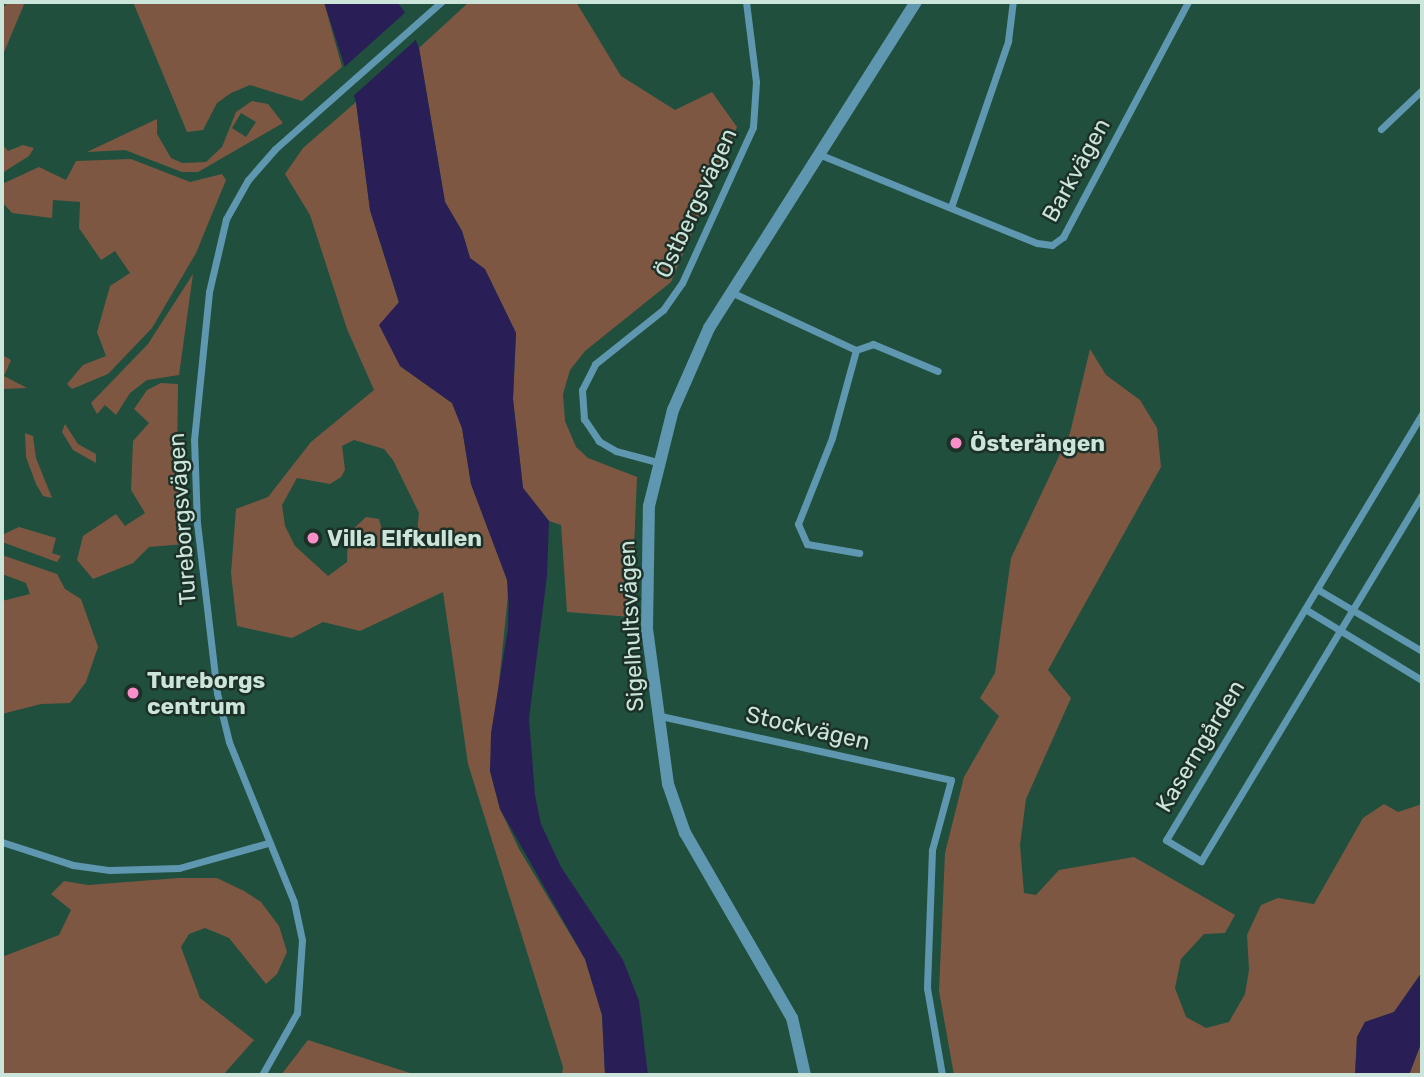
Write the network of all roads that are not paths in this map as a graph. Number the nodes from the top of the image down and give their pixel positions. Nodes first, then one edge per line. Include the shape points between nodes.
1 (746, 2) edge
2 (916, 2) edge
3 (1013, 2) edge
4 (1188, 2) edge
5 (439, 3) edge
6 (1422, 90) edge
7 (1381, 129) dead end
8 (821, 155) junction
9 (951, 207) junction
10 (732, 292) junction
11 (856, 350) junction
12 (938, 372) dead end
13 (1422, 414) edge
14 (657, 462) junction
15 (1422, 494) edge
16 (859, 553) dead end
17 (1317, 589) junction
18 (1304, 609) junction
19 (1352, 610) junction
20 (1340, 631) junction
21 (1422, 651) edge
22 (1422, 680) edge
23 (656, 715) junction
24 (2, 842) edge
25 (268, 843) junction
26 (262, 1075) edge
27 (805, 1075) edge
28 (943, 1075) edge

1 - 14 street, Östbergsvägen via 756,82 752,127 682,283 663,310 595,364 582,390 584,419 599,441 616,451
2 - 8 street, Sigelhultsvägen
3 - 9 street via 1008,41
4 - 9 street, Barkvägen via 1058,242 1037,243
5 - 25 street, Tureborgsvägen via 261,164 226,219 209,292 197,393 197,524 217,693 229,742
6 - 7 street
8 - 9 street, Barkvägen
8 - 10 street, Sigelhultsvägen
10 - 11 street
10 - 14 street, Sigelhultsvägen via 688,370
11 - 12 street via 873,344
11 - 16 street via 832,438 798,524 807,544
13 - 17 street, Kaserngården
14 - 23 street, Sigelhultsvägen via 645,547
15 - 19 street, Kaserngården
17 - 18 street, Kaserngården
17 - 19 street
18 - 20 street
18 - 20 street, Kaserngården via 1166,840 1201,861
19 - 20 street, Kaserngården
19 - 21 street
20 - 22 street
23 - 27 street, Sigelhultsvägen via 664,767 685,833 792,1018
23 - 28 street, Stockvägen via 951,780 932,850 927,988
24 - 25 street via 73,865 110,870 179,868
25 - 26 street, Tureborgsvägen via 294,902 302,940 302,979 297,1013

